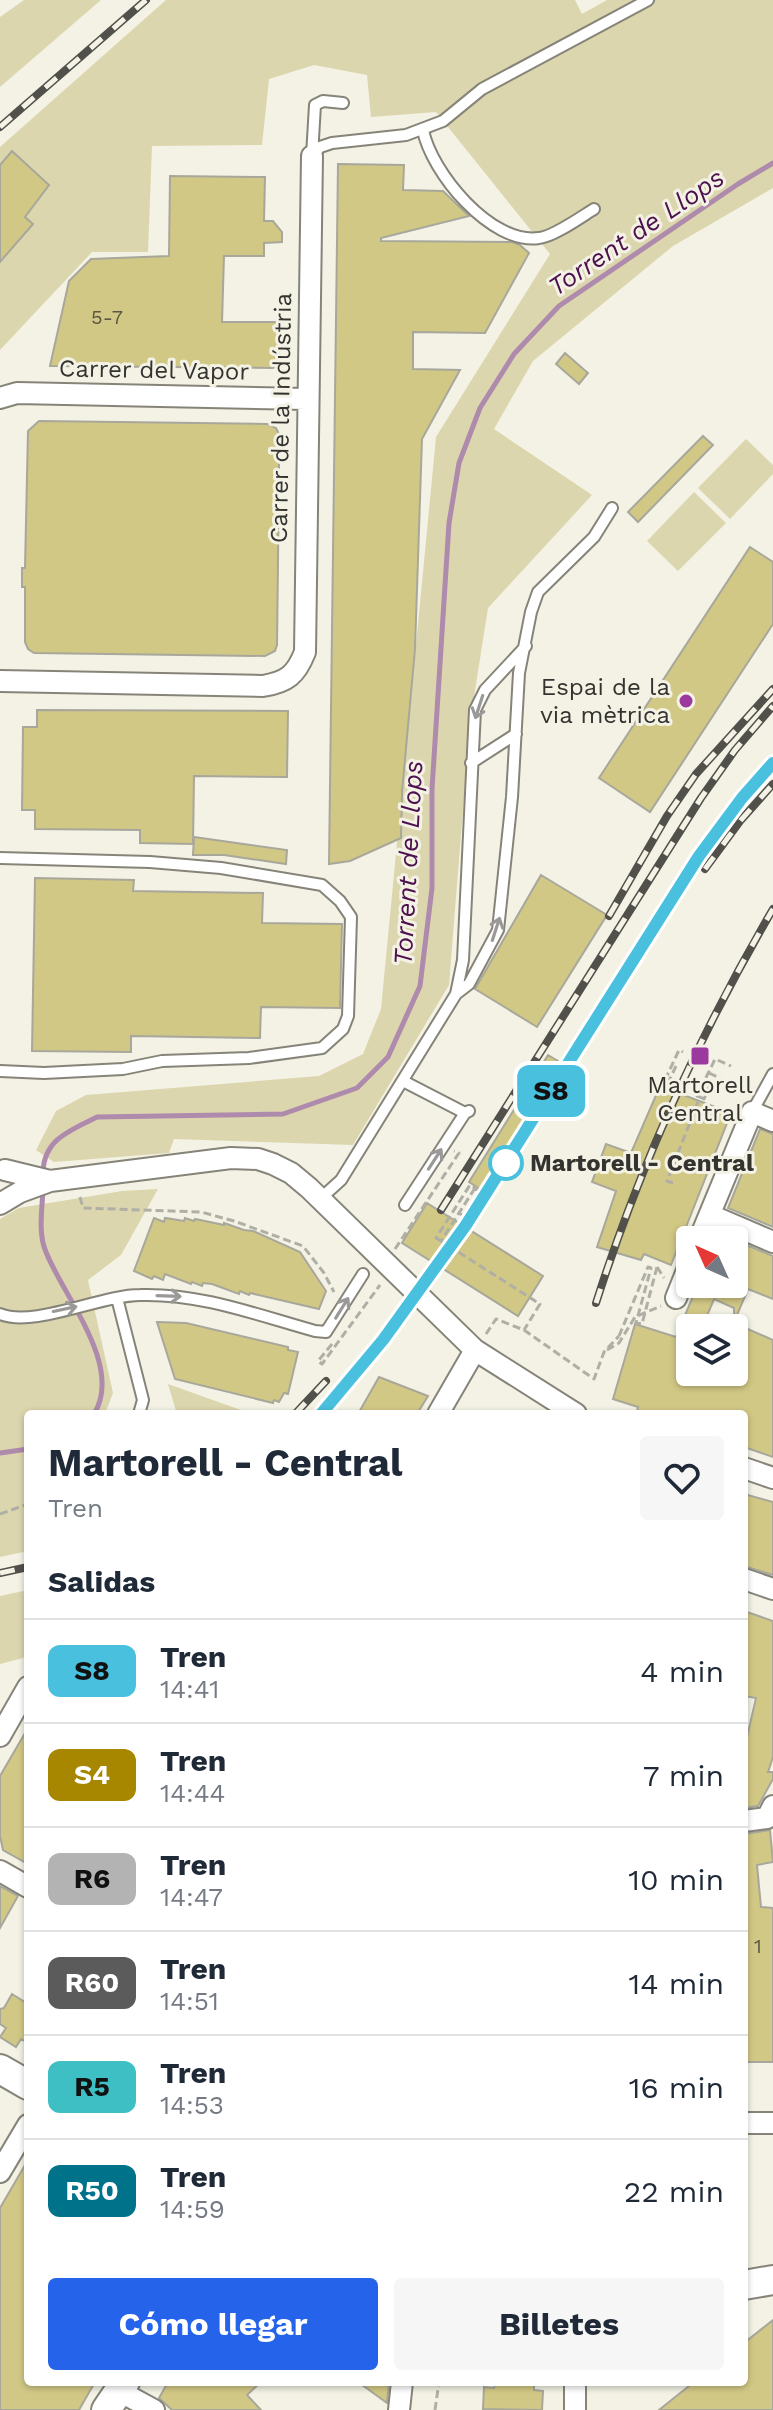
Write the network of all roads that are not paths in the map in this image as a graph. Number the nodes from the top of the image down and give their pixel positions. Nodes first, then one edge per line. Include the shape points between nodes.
1 (648, 0) edge
2 (343, 103) dead end
3 (423, 130) junction
4 (312, 156) junction
5 (594, 209) dead end
6 (0, 398) edge
7 (307, 399) junction
8 (612, 508) dead end
9 (526, 646) junction
10 (0, 681) edge
11 (516, 734) junction
12 (471, 763) junction
13 (0, 858) edge
14 (456, 994) junction
15 (0, 1071) edge
16 (773, 1074) edge
17 (403, 1081) junction
18 (752, 1112) junction
19 (773, 1121) edge
20 (11, 1176) edge
21 (320, 1199) junction
22 (0, 1204) edge
23 (405, 1205) dead end
24 (710, 1215) junction
25 (705, 1226) edge
26 (773, 1242) edge
27 (363, 1274) dead end
28 (117, 1298) junction
29 (0, 1314) edge
30 (475, 1350) junction
31 (140, 1410) edge
32 (440, 1410) edge
33 (570, 1410) edge
34 (748, 1469) edge
35 (773, 1478) edge
36 (748, 1580) edge
37 (773, 1589) edge
38 (24, 1694) edge
39 (0, 1736) edge
40 (773, 1806) edge
41 (748, 1820) edge
42 (0, 1871) edge
43 (24, 1885) edge
44 (0, 2069) edge
45 (24, 2083) edge
46 (748, 2123) edge
47 (773, 2123) edge
48 (24, 2132) edge
49 (0, 2172) edge
50 (773, 2280) edge
51 (748, 2284) edge
52 (402, 2386) edge
53 (575, 2386) edge
54 (116, 2394) edge
55 (154, 2410) edge
56 (399, 2410) edge
57 (575, 2410) edge

1 - 3 lane via 482,89 443,121
2 - 4 lane via 315,105
3 - 4 lane via 332,143
3 - 5 lane via 428,149 457,193 481,217 508,231 541,239
4 - 7 street, Carrer de la Indústria
6 - 7 street, Carrer del Vapor via 17,393
7 - 10 street, Carrer de la Indústria via 305,652 291,677 263,686
8 - 9 lane via 594,537 538,592
9 - 11 lane
9 -> 12 lane via 485,690 475,710
11 - 12 lane
14 -> 11 lane via 469,984 498,930
12 - 14 lane via 463,960
13 - 15 lane via 150,862 297,880 322,885 351,917 348,1016 343,1029 322,1048 123,1069
14 - 17 lane
16 - 18 lane
17 - 21 lane via 341,1180
23 -> 17 lane via 468,1112
18 - 19 street
18 - 24 street
20 - 21 street via 50,1181 243,1157 284,1168
20 - 22 street
21 - 30 street
24 - 25 street
24 - 26 street
28 -> 27 lane via 190,1297 326,1332
29 -> 28 lane via 37,1315
28 - 31 lane via 143,1400
30 - 32 street
30 - 33 street
34 - 35 street
36 - 37 street
38 - 39 street
40 - 41 street via 767,1818
42 - 43 street
44 - 45 main road
46 - 47 street
48 - 49 street
50 - 51 main road
52 - 56 street
53 - 57 street
54 - 55 street

